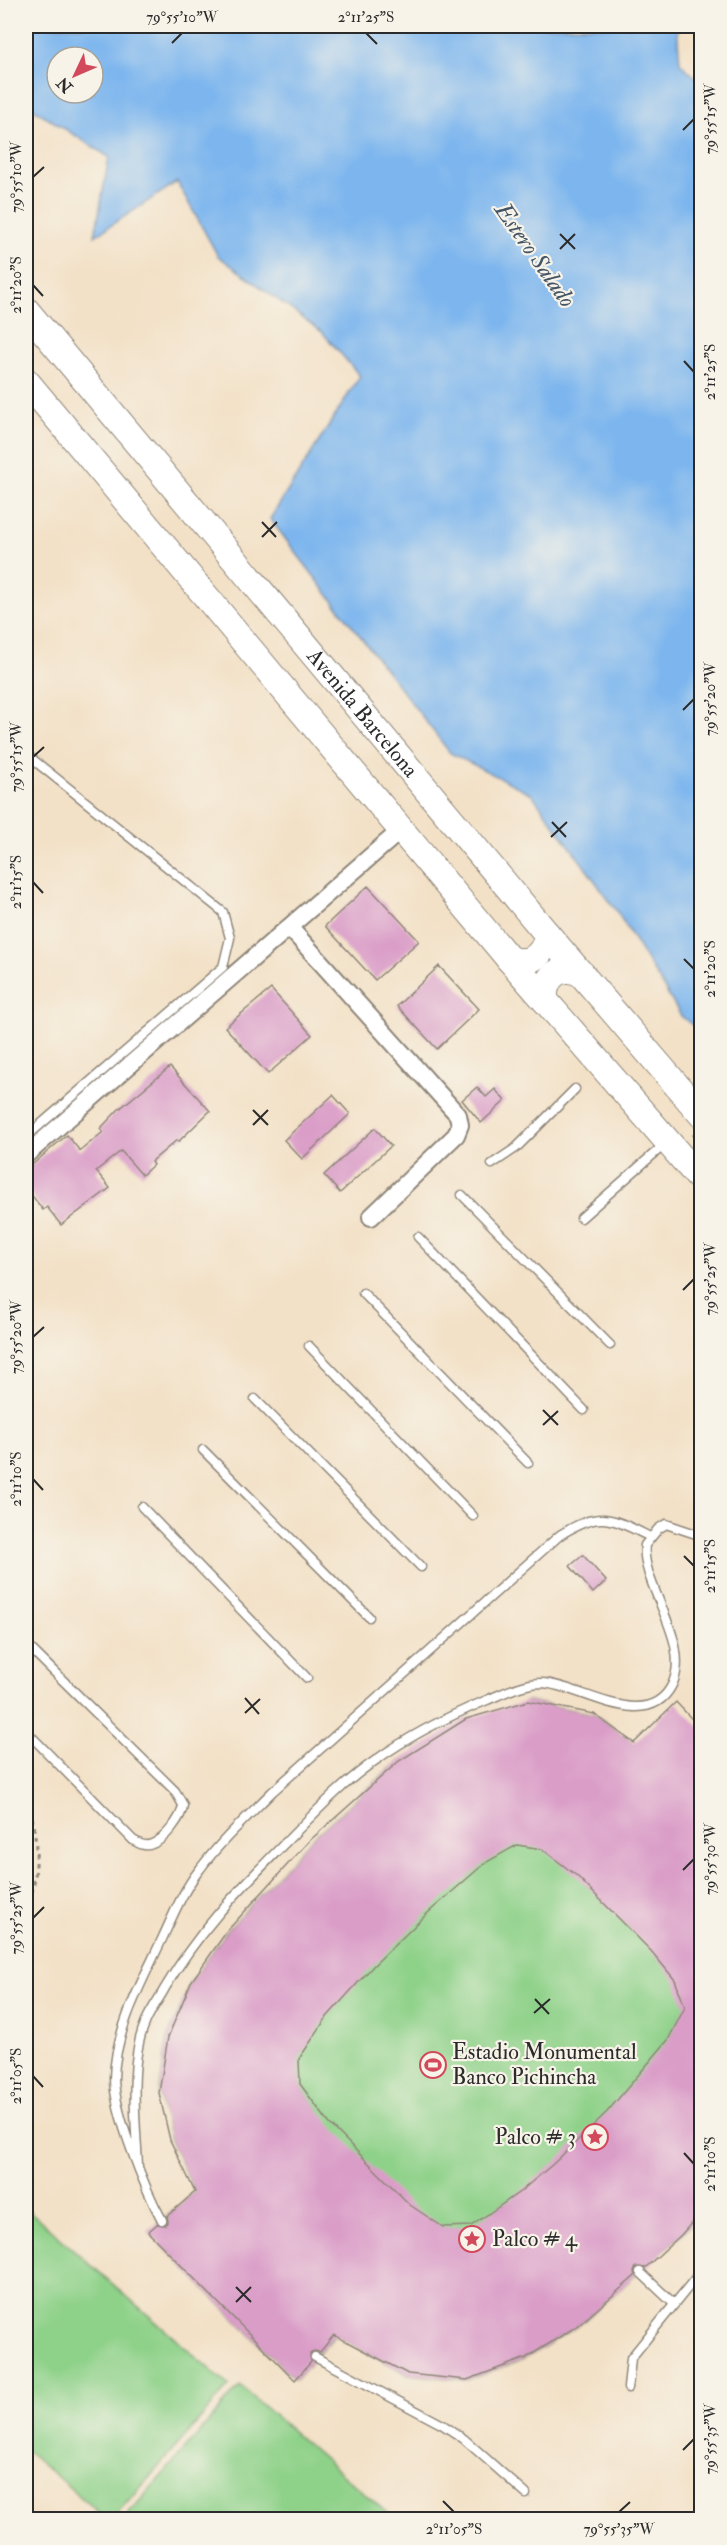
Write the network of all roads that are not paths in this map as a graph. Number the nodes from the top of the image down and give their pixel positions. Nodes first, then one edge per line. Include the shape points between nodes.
1 (26, 310) edge
2 (26, 381) edge
3 (26, 754) edge
4 (401, 830) junction
5 (290, 928) junction
6 (547, 934) junction
7 (509, 959) junction
8 (582, 974) junction
9 (545, 1000) junction
10 (575, 1089) dead end
11 (702, 1114) edge
12 (26, 1137) edge
13 (667, 1141) junction
14 (26, 1155) edge
15 (492, 1164) dead end
16 (702, 1181) edge
17 (462, 1195) dead end
18 (371, 1217) dead end
19 (581, 1218) dead end
20 (418, 1237) dead end
21 (363, 1293) dead end
22 (610, 1345) dead end
23 (309, 1346) dead end
24 (255, 1400) dead end
25 (584, 1410) dead end
26 (203, 1450) dead end
27 (528, 1463) dead end
28 (142, 1507) dead end
29 (473, 1516) dead end
30 (702, 1536) edge
31 (650, 1537) junction
32 (421, 1567) dead end
33 (369, 1617) dead end
34 (26, 1644) edge
35 (307, 1678) dead end
36 (26, 1731) edge
37 (138, 2166) junction
38 (162, 2220) dead end
39 (702, 2270) edge
40 (640, 2271) dead end
41 (674, 2304) junction
42 (315, 2357) dead end
43 (628, 2388) dead end
44 (526, 2494) dead end

1 - 6 main road, Avenida Barcelona
2 - 4 main road, Avenida Barcelona
3 - 12 lane via 223,912 230,938 223,967
4 - 5 street
4 - 7 main road, Avenida Barcelona
5 - 14 street
5 - 18 street via 458,1115 456,1135
6 - 7 main road via 546,944 534,959
6 - 8 main road, Avenida Barcelona
7 - 9 main road, Avenida Barcelona
8 - 9 main road via 574,970 556,972 544,989
8 - 11 main road, Avenida Barcelona
9 - 13 main road, Avenida Barcelona
10 - 15 lane via 516,1148
13 - 16 main road, Avenida Barcelona
13 - 19 lane
17 - 22 lane
20 - 25 lane
21 - 27 lane
23 - 29 lane
24 - 32 lane
26 - 33 lane
28 - 35 lane
30 - 31 lane via 671,1524 661,1526
31 - 37 lane via 620,1522 596,1518 560,1535 280,1785 226,1837 199,1870 183,1893 153,1958 122,2031 116,2057 116,2091
31 - 37 lane via 645,1548 647,1563 675,1641 675,1673 665,1694 654,1702 632,1707 545,1683 518,1687 467,1709 388,1752 324,1803 213,1918 186,1952 145,2022 138,2044 135,2094
34 - 36 lane via 175,1791 183,1805 180,1815 152,1844 133,1840
37 - 38 lane
39 - 41 lane
40 - 41 lane
41 - 43 lane via 631,2358
42 - 44 lane via 443,2425

